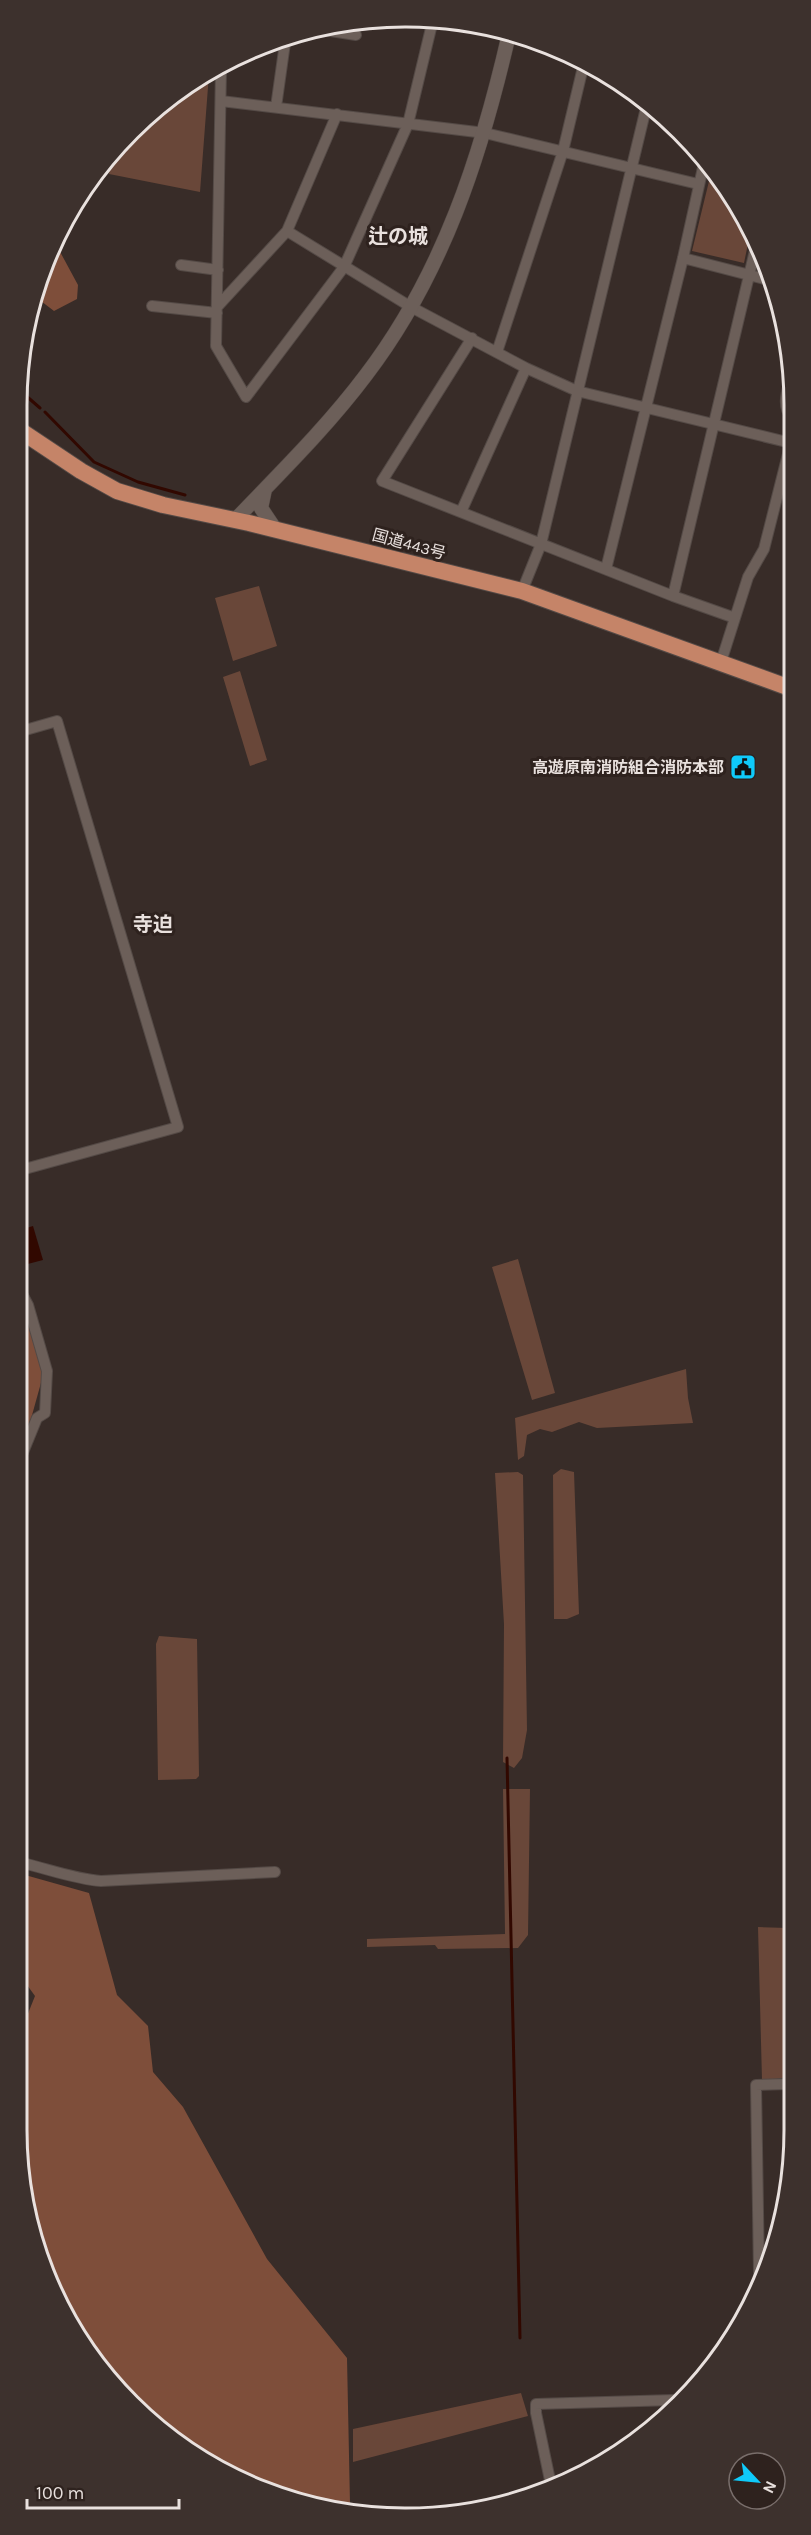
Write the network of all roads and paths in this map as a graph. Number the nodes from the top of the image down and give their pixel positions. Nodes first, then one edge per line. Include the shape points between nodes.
1 (431, 28) edge
2 (341, 33) edge
3 (356, 35) dead end
4 (507, 41) edge
5 (284, 47) edge
6 (582, 71) edge
7 (221, 75) edge
8 (221, 101) junction
9 (276, 107) junction
10 (644, 112) edge
11 (338, 114) junction
12 (408, 124) junction
13 (485, 133) junction
14 (563, 151) junction
15 (631, 169) junction
16 (702, 170) edge
17 (698, 184) junction
18 (287, 231) junction
19 (753, 257) edge
20 (683, 258) junction
21 (181, 266) dead end
22 (344, 267) junction
23 (218, 270) junction
24 (749, 275) junction
25 (762, 278) edge
26 (152, 306) dead end
27 (411, 308) junction
28 (217, 310) junction
29 (472, 338) junction
30 (497, 352) junction
31 (526, 368) junction
32 (577, 391) junction
33 (645, 409) junction
34 (714, 423) junction
35 (27, 435) edge
36 (784, 441) edge
37 (784, 470) edge
38 (266, 487) junction
39 (460, 512) junction
40 (235, 520) junction
41 (275, 529) junction
42 (541, 543) junction
43 (606, 569) junction
44 (522, 591) junction
45 (673, 596) junction
46 (735, 618) junction
47 (721, 662) junction
48 (784, 686) edge
49 (27, 730) edge
50 (27, 1168) edge
51 (27, 1305) edge
52 (27, 1442) edge
53 (27, 1864) edge
54 (275, 1872) dead end
55 (784, 2084) edge
56 (759, 2264) edge
57 (670, 2400) edge
58 (550, 2479) edge

1 - 12 street
2 - 3 street
4 - 13 street
5 - 9 street
6 - 14 street
7 - 8 street
8 - 9 street
8 - 23 street
9 - 11 street
10 - 15 street
11 - 12 street
11 - 18 street
12 - 13 street
12 - 22 street
13 - 14 street
13 - 27 street via 461,203
14 - 15 street
14 - 30 street
15 - 17 street
15 - 32 street
16 - 17 street
17 - 20 street
18 - 22 street
18 - 28 street
19 - 24 street
20 - 24 street
20 - 33 street
21 - 23 street
22 - 27 street
22 - 28 street via 246,397 216,346
23 - 28 street
24 - 25 street
24 - 34 street
26 - 28 street
27 - 29 street
27 - 38 street via 367,374
29 - 30 street
29 - 39 street via 382,481
30 - 31 street
31 - 32 street
31 - 39 street
32 - 33 street
32 - 42 street
33 - 34 street
33 - 43 street
34 - 36 street
34 - 45 street
35 - 40 highway, 国道443号 via 117,490 163,506
37 - 46 street via 764,549 748,577
38 - 40 street
38 - 41 street via 261,508
39 - 42 street
40 - 41 highway, 国道443号
41 - 44 highway, 国道443号
42 - 43 street
42 - 44 street
43 - 45 street
44 - 47 highway, 国道443号
45 - 46 street
46 - 47 street
47 - 48 highway, 国道443号
49 - 50 street via 57,721 178,1127
51 - 52 street via 47,1371 45,1413 37,1418
53 - 54 street via 77,1879 101,1881
55 - 56 street via 756,2085
57 - 58 street via 536,2404

